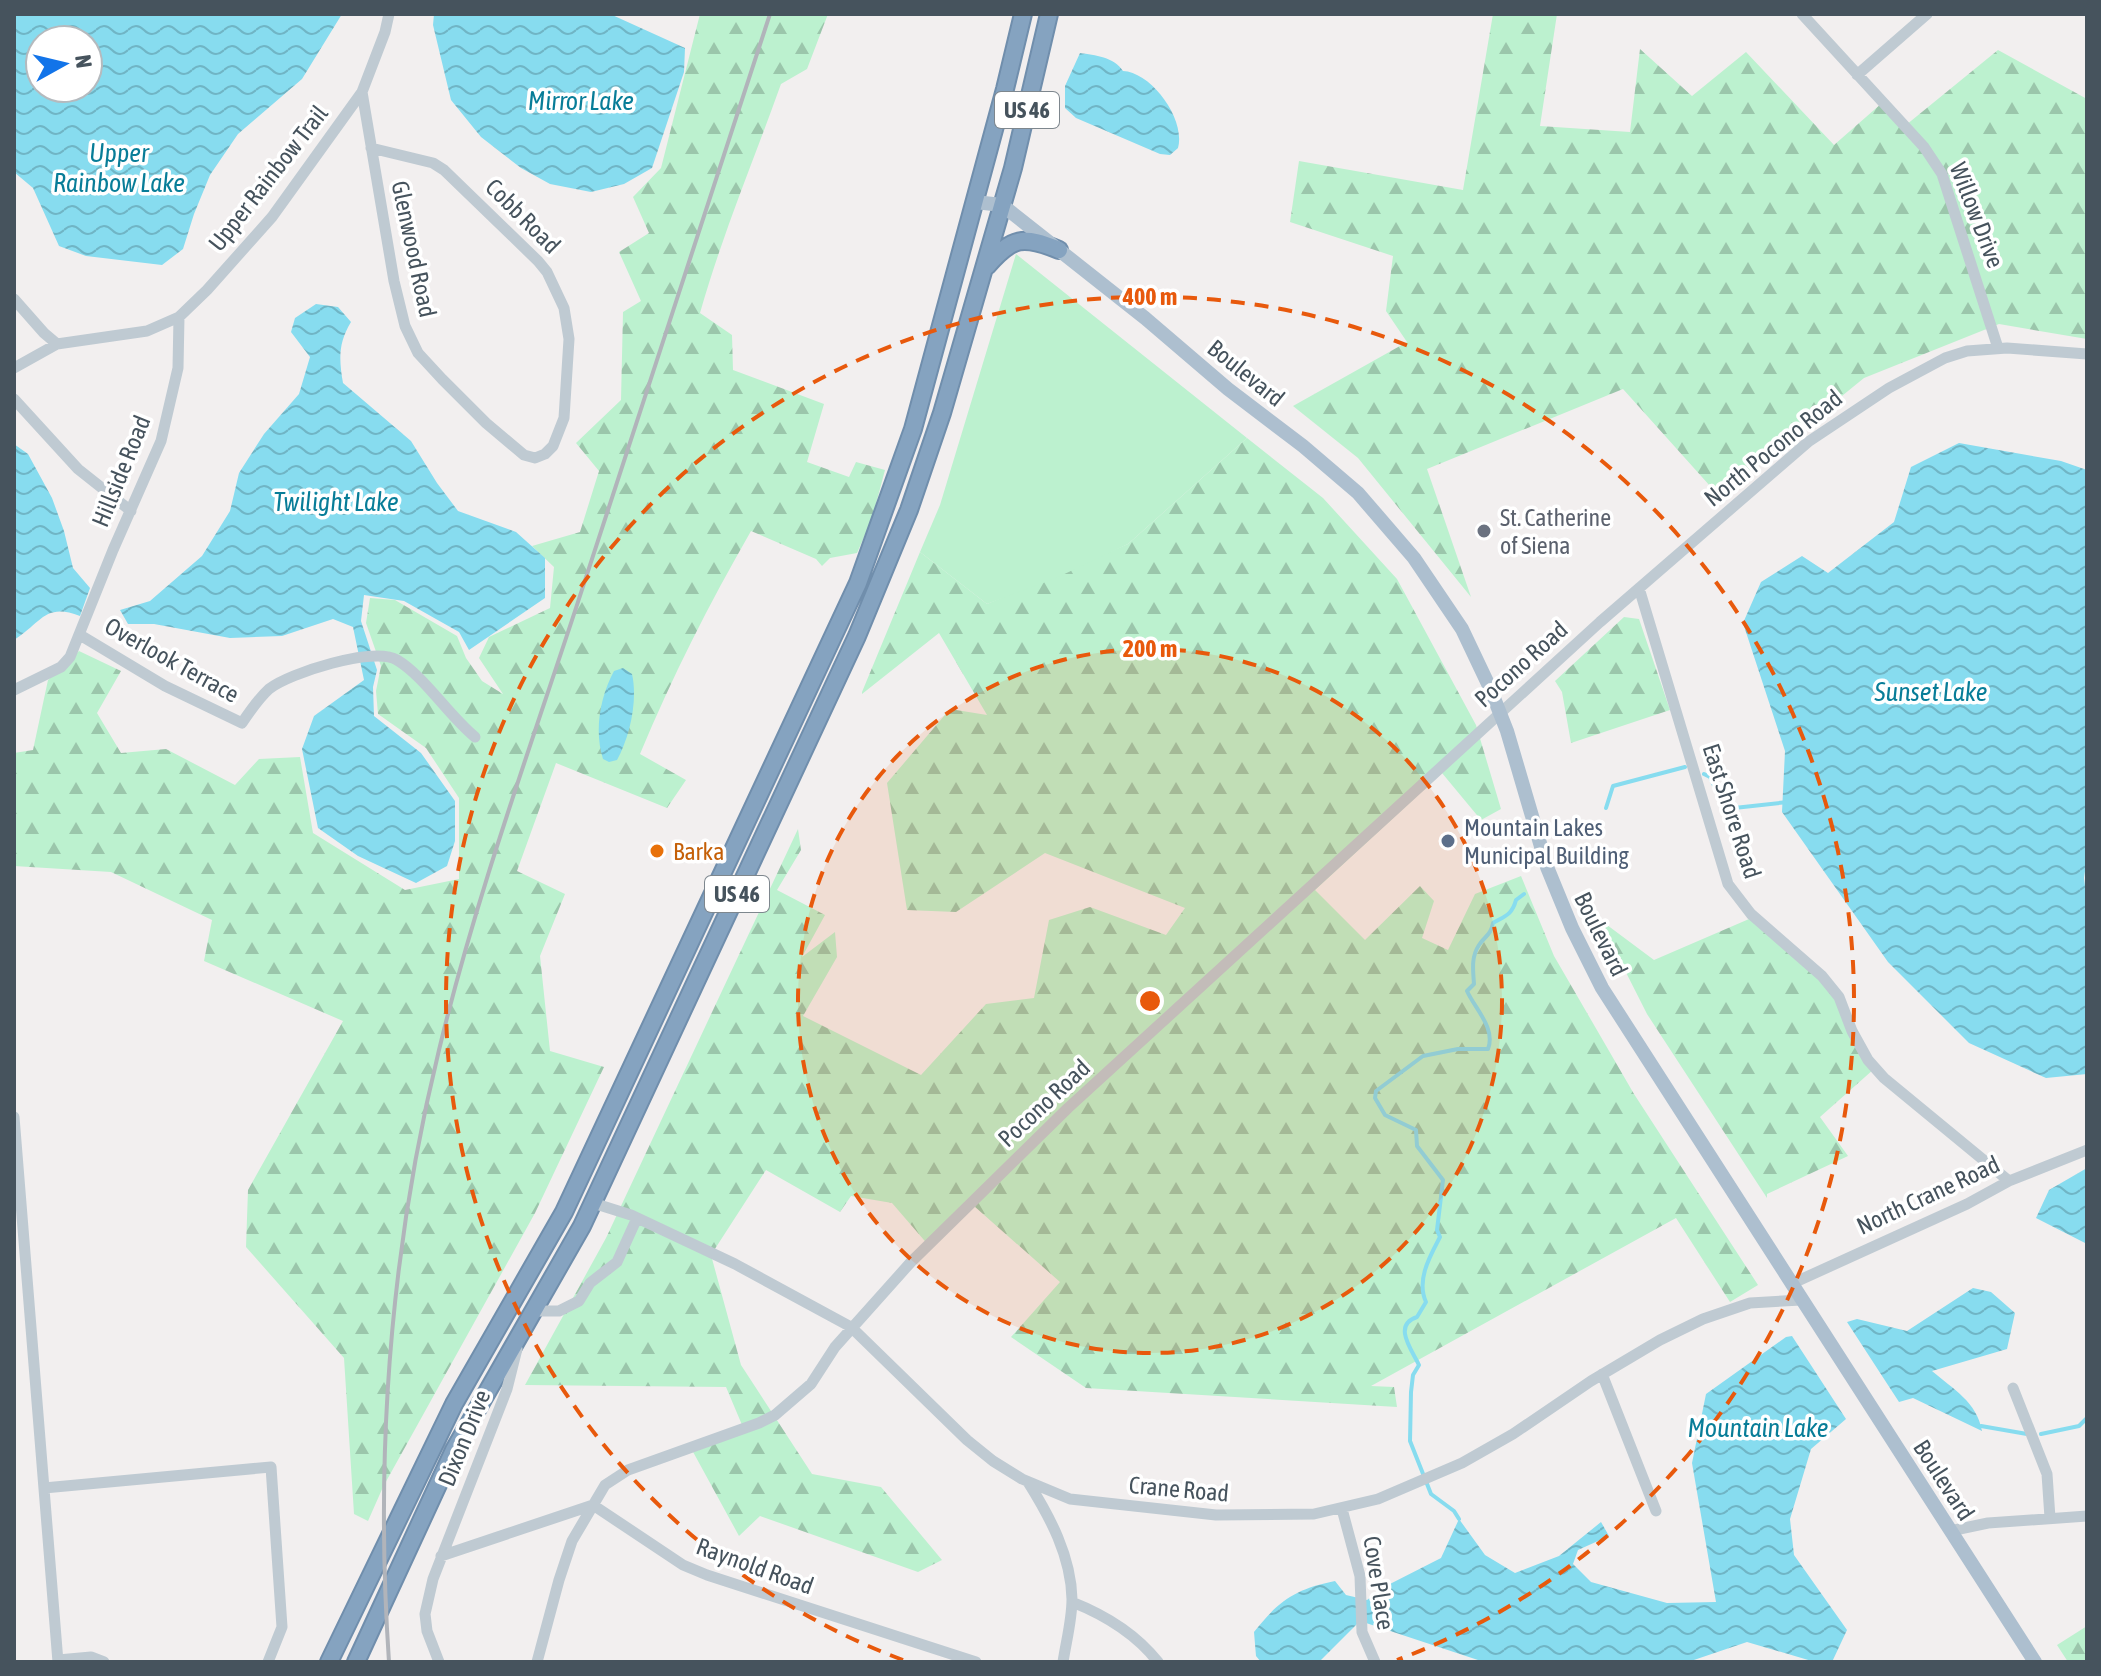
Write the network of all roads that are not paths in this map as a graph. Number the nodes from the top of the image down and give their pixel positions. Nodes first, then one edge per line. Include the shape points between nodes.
1 (389, 14) edge
2 (1023, 14) edge
3 (1049, 14) edge
4 (1802, 14) edge
5 (1927, 14) edge
6 (1857, 75) junction
7 (362, 92) junction
8 (371, 148) junction
9 (975, 202) junction
10 (1002, 205) junction
11 (1059, 250) junction
12 (983, 271) junction
13 (14, 299) edge
14 (179, 317) junction
15 (57, 344) junction
16 (1998, 348) junction
17 (2087, 354) edge
18 (14, 368) edge
19 (14, 399) edge
20 (534, 458) joint
21 (131, 511) junction
22 (1639, 588) junction
23 (80, 635) junction
24 (14, 690) edge
25 (1500, 713) junction
26 (475, 737) dead end
27 (14, 1117) edge
28 (2087, 1150) edge
29 (2009, 1181) junction
30 (593, 1203) junction
31 (637, 1218) junction
32 (1791, 1284) junction
33 (1801, 1300) junction
34 (534, 1311) junction
35 (851, 1327) junction
36 (520, 1334) junction
37 (1602, 1374) junction
38 (2013, 1388) dead end
39 (1028, 1482) junction
40 (44, 1488) junction
41 (592, 1505) junction
42 (1342, 1509) junction
43 (1656, 1511) dead end
44 (2087, 1516) edge
45 (2050, 1518) junction
46 (1950, 1531) junction
47 (441, 1556) junction
48 (1072, 1602) junction
49 (58, 1661) edge
50 (104, 1662) edge
51 (268, 1662) edge
52 (329, 1662) edge
53 (356, 1662) edge
54 (439, 1662) edge
55 (537, 1662) edge
56 (976, 1662) edge
57 (1063, 1662) edge
58 (1158, 1662) edge
59 (1375, 1662) edge
60 (2035, 1662) edge

1 - 7 street, Upper Rainbow Trail
2 - 9 highway, US 46
3 - 10 highway, US 46
4 - 6 street, Willow Drive
5 - 6 street
6 - 16 street, Willow Drive via 1942,174
7 - 8 street, Glenwood Road
7 - 14 street, Upper Rainbow Trail via 272,217
8 - 20 street, Glenwood Road via 394,281 418,353 486,423
8 - 20 street, Cobb Road via 444,170 538,261 557,290 569,339 564,418 553,446
9 - 10 main road
9 - 52 highway, US 46 via 913,429 858,583 571,1199 454,1404
10 - 11 main road, Boulevard
10 - 12 highway, US 46
11 - 12 highway via 1025,239 1002,249
11 - 25 main road, Boulevard via 1358,493 1444,599
12 - 30 highway, US 46 via 909,510 863,622
13 - 15 street
14 - 15 street, Upper Rainbow Trail via 147,331
14 - 21 street, Hillside Road via 178,368 161,441
15 - 18 street
16 - 17 street, North Pocono Road
16 - 22 street, North Pocono Road via 1945,358 1832,423
19 - 21 street via 78,469
21 - 23 street, Hillside Road
22 - 25 street, Pocono Road
22 - 29 street, East Shore Road via 1728,884 1751,914 1839,997 1876,1069
23 - 24 street, Hillside Road via 61,667
23 - 26 street, Overlook Terrace via 165,686 242,723 281,681 383,654 408,668
25 - 32 main road, Boulevard via 1552,882 1596,976
25 - 35 street, Pocono Road via 1068,1108
27 - 40 street
28 - 29 street, North Crane Road
29 - 32 street, North Crane Road
30 - 31 street, Crane Road
30 - 34 highway, US 46
31 - 34 street via 617,1262 590,1283 579,1301 559,1311
31 - 35 street, Crane Road
32 - 33 main road, Boulevard
33 - 37 street, Crane Road via 1750,1303 1703,1319
33 - 46 main road, Boulevard
34 - 36 highway, US 46
35 - 39 street, Crane Road via 967,1440
35 - 41 street, Pocono Road via 811,1384 775,1415 628,1470 605,1485
36 - 47 street, Dixon Drive via 507,1389
36 - 53 highway, US 46 via 454,1450
37 - 42 street, Crane Road via 1493,1446 1429,1479
37 - 43 street
38 - 45 street via 2047,1474
39 - 42 street, Crane Road via 1070,1499 1216,1515
39 - 48 street via 1065,1556
40 - 49 street
40 - 51 street via 271,1467 282,1627
41 - 47 street
41 - 55 street, Pocono Road via 572,1541
41 - 56 street, Raynold Road via 707,1575
42 - 59 street, Cove Place via 1361,1583 1361,1624
44 - 45 street
45 - 46 street
46 - 60 main road, Boulevard
47 - 54 street via 425,1614
48 - 57 street
48 - 58 street via 1115,1623
49 - 50 street via 91,1657

